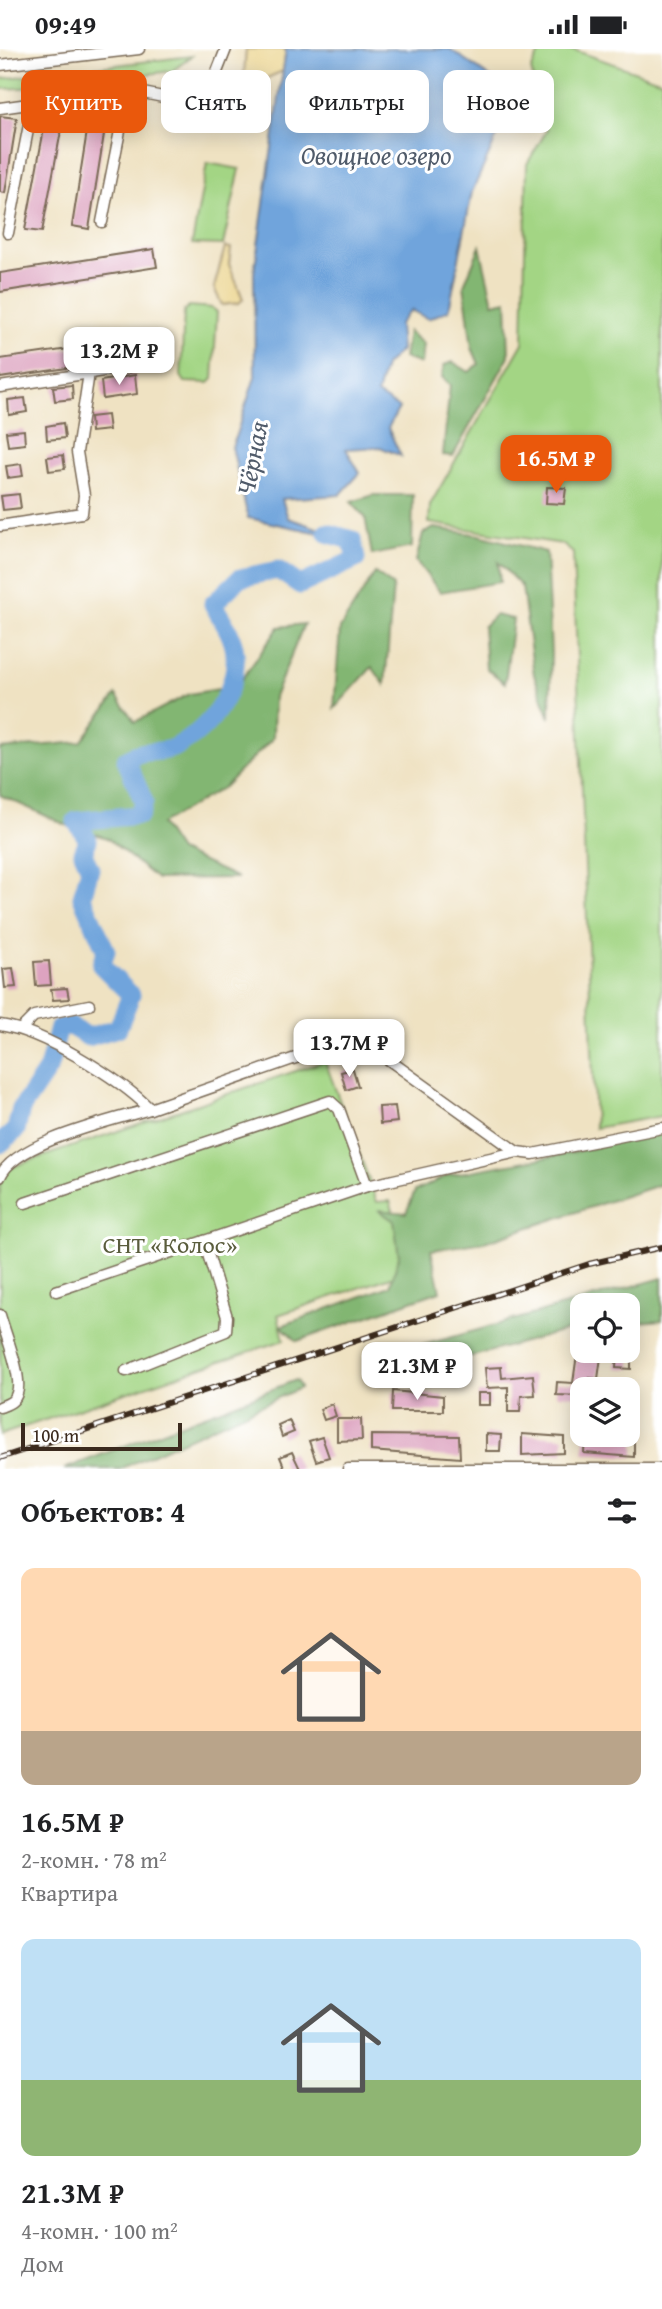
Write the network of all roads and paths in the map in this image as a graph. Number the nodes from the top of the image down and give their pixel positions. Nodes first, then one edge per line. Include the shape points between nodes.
1 (139, 49) edge
2 (226, 49) edge
3 (67, 53) edge
4 (0, 65) edge
5 (147, 94) edge
6 (21, 105) edge
7 (0, 108) edge
8 (27, 133) edge
9 (120, 133) edge
10 (102, 222) dead end
11 (8, 233) dead end
12 (148, 364) dead end
13 (89, 373) junction
14 (1, 387) edge
15 (0, 400) edge
16 (0, 526) edge
17 (89, 1005) dead end
18 (0, 1025) edge
19 (22, 1028) junction
20 (150, 1109) junction
21 (662, 1128) edge
22 (517, 1152) junction
23 (0, 1177) edge
24 (367, 1186) junction
25 (25, 1203) dead end
26 (204, 1241) junction
27 (56, 1291) dead end
28 (0, 1315) edge
29 (126, 1371) dead end
30 (0, 1407) edge
31 (348, 1469) edge
32 (662, 1469) edge

1 - 3 street
2 - 5 street via 211,87 193,103
3 - 4 street
6 - 7 street
8 - 11 street
9 - 10 street
12 - 13 street
13 - 14 street
13 - 16 street via 77,452 82,513
14 - 15 street
17 - 19 street via 34,1016
18 - 19 street
19 - 20 street via 68,1052
20 - 22 street via 343,1044 382,1055
20 - 23 street via 18,1156 5,1165
21 - 22 street via 533,1154
22 - 24 street
24 - 25 street via 339,1109 330,1101
24 - 26 street
26 - 27 street
26 - 29 street via 227,1317 226,1331
28 - 30 street via 18,1378 18,1394
31 - 32 street

